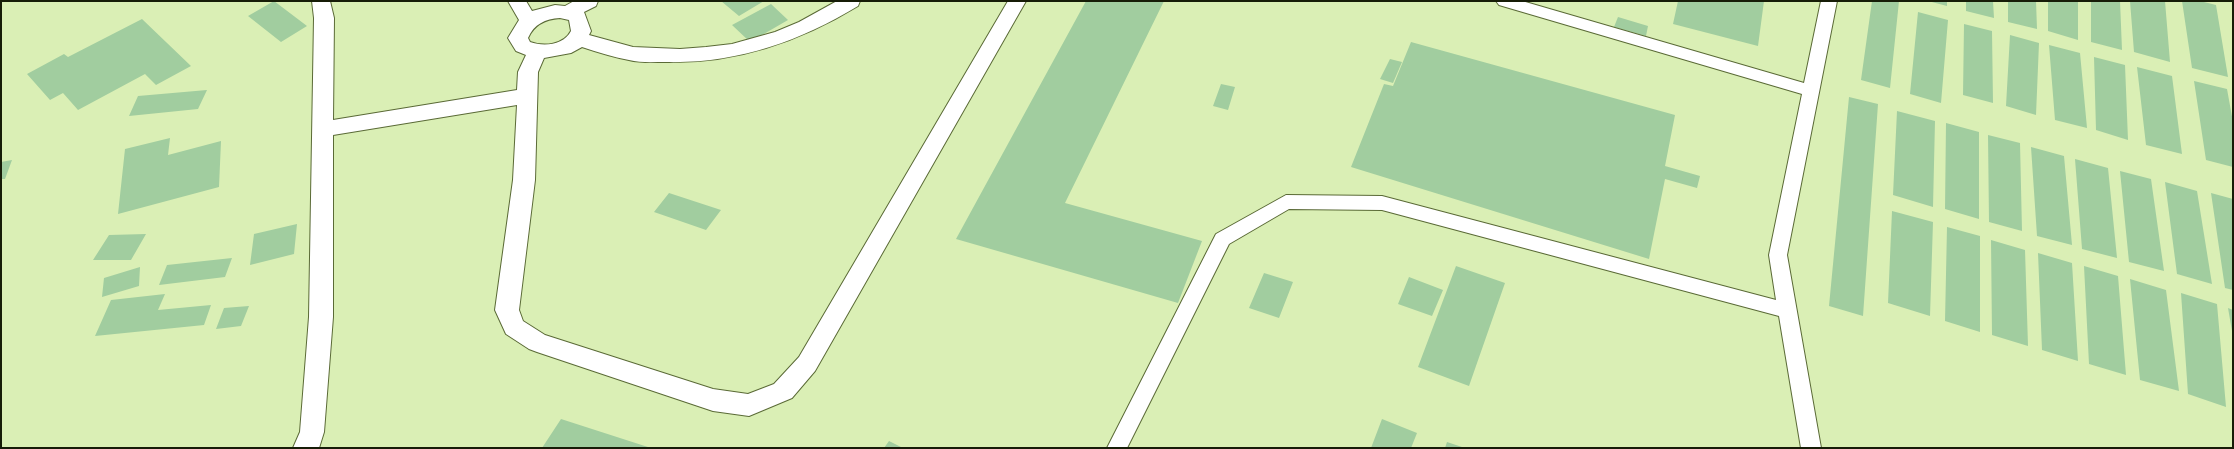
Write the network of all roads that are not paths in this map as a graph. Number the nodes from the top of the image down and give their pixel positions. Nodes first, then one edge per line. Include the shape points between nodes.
1 (321, 1) edge
2 (516, 1) edge
3 (589, 1) edge
4 (851, 1) edge
5 (1017, 1) edge
6 (1504, 1) edge
7 (1829, 1) edge
8 (569, 12) junction
9 (529, 21) junction
10 (577, 38) junction
11 (537, 53) junction
12 (1811, 91) junction
13 (527, 96) junction
14 (323, 129) junction
15 (1788, 311) junction
16 (306, 448) edge
17 (1117, 448) edge
18 (1812, 448) edge

1 - 14 street via 324,18
2 - 9 street
3 - 8 street
4 - 10 street via 803,28 767,42 715,54 670,56 628,53
5 - 13 street via 806,364 783,391 749,405 714,400 537,342 514,327 507,310 524,180
6 - 12 lane
7 - 12 lane
8 - 9 street via 549,12
8 - 10 street via 577,16 582,24
9 - 11 street via 519,35 520,42 524,48
10 - 11 street via 559,50
11 - 13 street via 528,72
12 - 15 lane via 1778,255
13 - 14 street
14 - 16 street via 321,317 312,432
15 - 17 lane via 1382,203 1286,202 1222,239
15 - 18 lane

